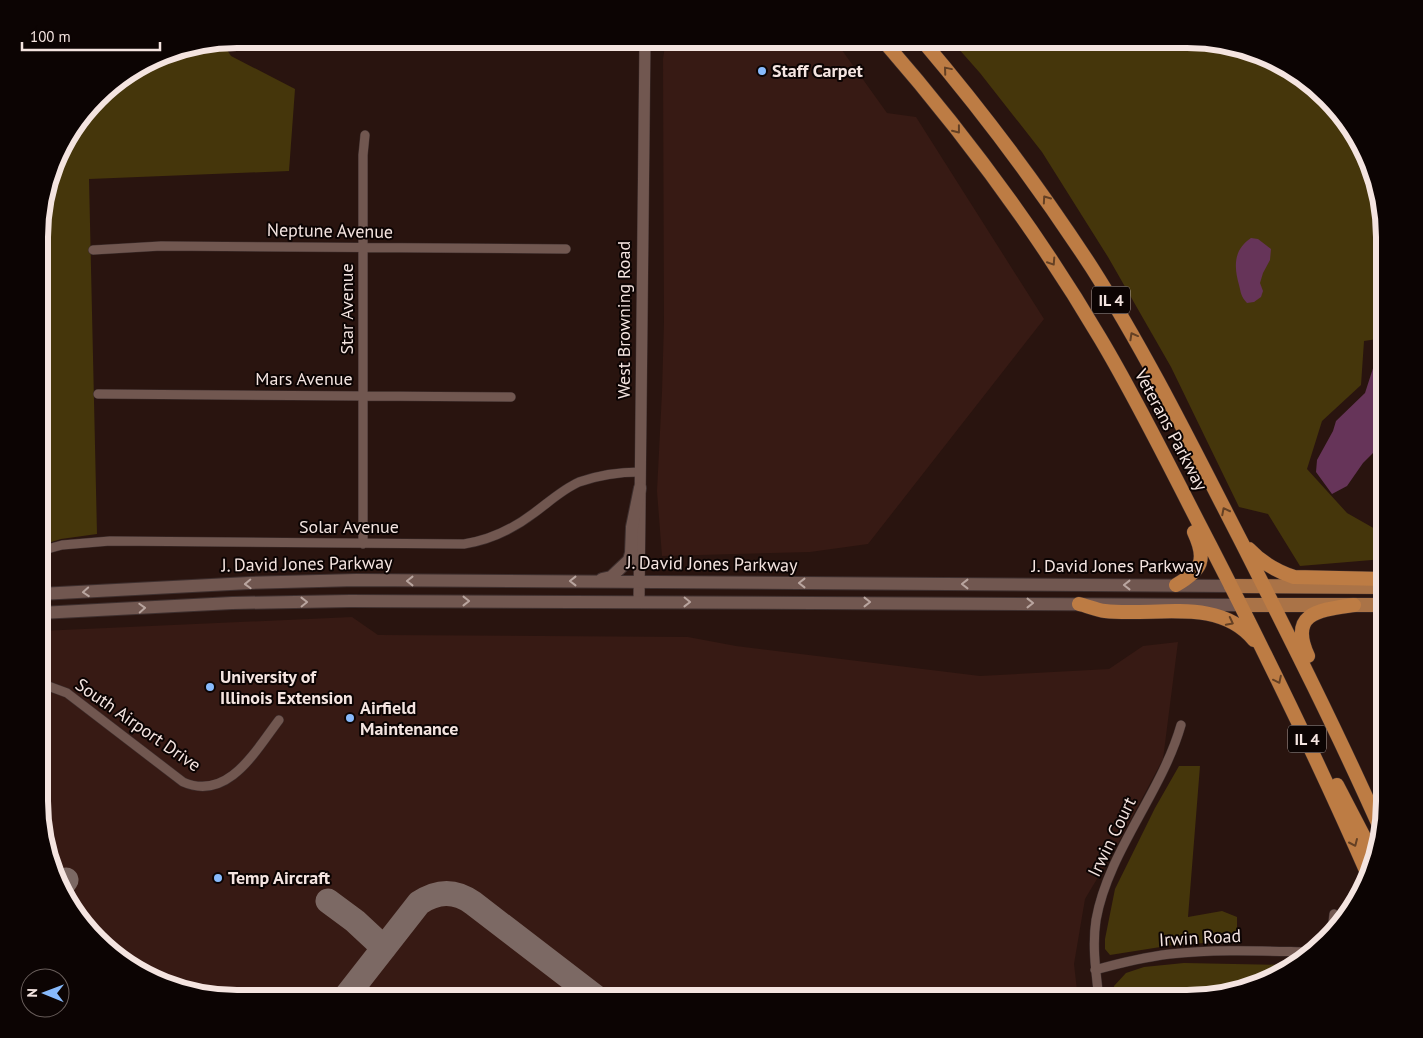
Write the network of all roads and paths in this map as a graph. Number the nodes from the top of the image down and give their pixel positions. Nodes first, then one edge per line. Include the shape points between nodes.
1 (646, 48) edge
2 (889, 48) edge
3 (929, 48) edge
4 (365, 135) dead end
5 (364, 248) junction
6 (566, 249) dead end
7 (93, 250) dead end
8 (98, 394) dead end
9 (364, 395) junction
10 (511, 397) dead end
11 (1144, 418) junction
12 (640, 472) junction
13 (640, 488) junction
14 (1240, 539) junction
15 (364, 544) junction
16 (48, 549) edge
17 (1376, 578) edge
18 (594, 582) junction
19 (639, 582) junction
20 (1176, 585) junction
21 (1231, 586) junction
22 (1264, 586) junction
23 (1376, 587) edge
24 (48, 594) edge
25 (639, 601) junction
26 (1079, 604) junction
27 (1241, 605) junction
28 (1274, 605) junction
29 (1354, 605) junction
30 (1376, 606) edge
31 (48, 613) edge
32 (1266, 656) junction
33 (48, 685) edge
34 (279, 720) dead end
35 (1181, 725) dead end
36 (1308, 741) junction
37 (1356, 774) junction
38 (1375, 816) edge
39 (1370, 848) edge
40 (1364, 866) edge
41 (1334, 914) dead end
42 (1333, 921) edge
43 (1302, 952) edge
44 (1095, 970) junction
45 (1098, 990) edge

1 - 12 street, West Browning Road
2 -> 11 highway, Veterans Parkway / IL 4 via 995,178 1031,230 1100,338
14 -> 3 highway, Veterans Parkway / IL 4 via 1128,327 1092,269 1019,161
4 - 5 street, Star Avenue
5 - 6 street, Neptune Avenue
5 - 7 street, Neptune Avenue via 160,246
5 - 9 street, Star Avenue
8 - 9 street, Mars Avenue
9 - 10 street, Mars Avenue
9 - 15 street, Star Avenue
11 - 20 highway via 1145,437 1194,531 1202,553 1197,570
11 - 21 highway, Veterans Parkway / IL 4
12 - 13 street, West Browning Road
12 - 15 street, Solar Avenue via 620,472 578,482 516,526 485,540 459,544
13 - 18 main road via 629,560 611,577
13 - 19 street, West Browning Road
14 - 17 highway via 1268,566 1294,577
14 - 22 highway, Veterans Parkway / IL 4
15 - 16 street, Solar Avenue via 85,542
18 - 19 main road, J. David Jones Parkway
18 -> 24 main road, J. David Jones Parkway via 356,580
20 -> 19 main road, J. David Jones Parkway
19 - 25 street, West Browning Road
20 - 21 main road, J. David Jones Parkway
21 - 22 main road, J. David Jones Parkway
21 - 27 highway, Veterans Parkway / IL 4
22 - 23 main road, J. David Jones Parkway
22 - 28 highway, Veterans Parkway / IL 4
25 -> 26 main road
31 -> 25 main road via 350,600
26 - 27 main road
26 -> 32 highway via 1104,611 1211,614 1245,630
27 - 28 main road
27 - 32 highway, Veterans Parkway / IL 4
28 - 29 main road
28 - 37 highway, Veterans Parkway / IL 4
29 - 30 main road
29 - 37 highway via 1314,613 1304,626 1302,640 1352,749
32 -> 36 highway, Veterans Parkway / IL 4
33 - 34 street, South Airport Drive via 67,693 183,782 196,786 217,785 232,777
35 - 44 street, Irwin Court via 1176,744 1106,884 1096,920
36 - 39 highway via 1323,757
36 -> 40 highway, Veterans Parkway / IL 4
37 - 38 highway, Veterans Parkway / IL 4
41 - 42 street
43 - 44 street, Irwin Road via 1176,954
44 - 45 street, Irwin Court

